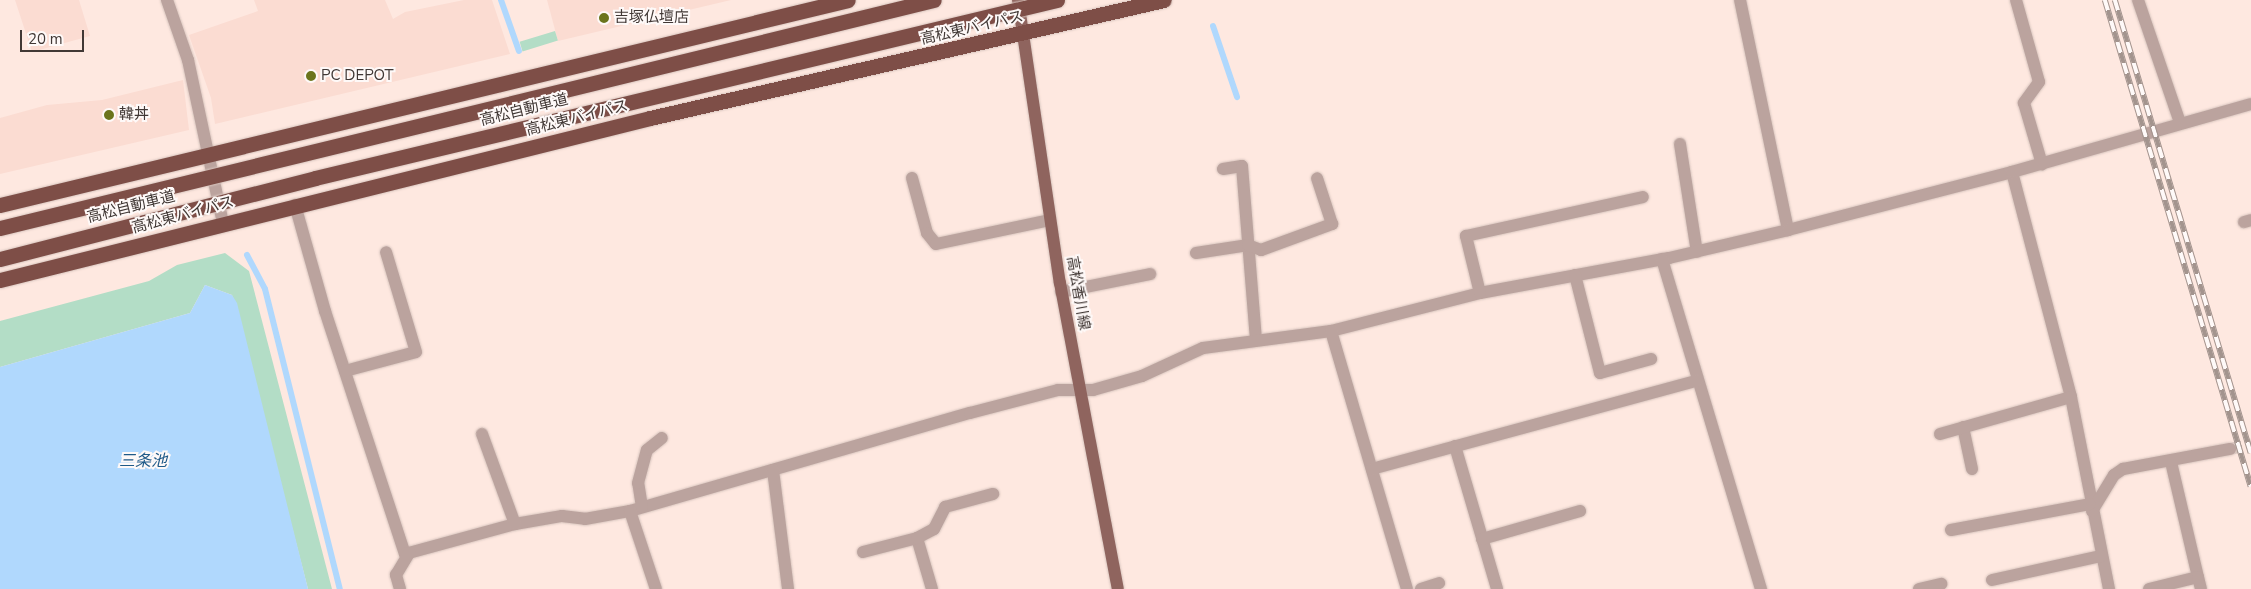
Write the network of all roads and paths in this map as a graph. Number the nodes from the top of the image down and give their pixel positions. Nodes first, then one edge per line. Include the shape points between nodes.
1 (167, 0) edge
2 (848, 0) edge
3 (934, 0) edge
4 (1018, 0) edge
5 (1057, 0) edge
6 (1164, 0) edge
7 (1740, 0) edge
8 (2016, 0) edge
9 (2138, 0) edge
10 (1023, 34) junction
11 (2251, 104) edge
12 (2180, 123) junction
13 (1680, 144) dead end
14 (209, 155) junction
15 (2042, 164) junction
16 (1222, 169) dead end
17 (2012, 172) junction
18 (912, 178) dead end
19 (1317, 178) dead end
20 (1643, 197) dead end
21 (22, 199) junction
22 (0, 205) edge
23 (295, 205) junction
24 (0, 212) edge
25 (1050, 220) junction
26 (222, 223) junction
27 (0, 228) edge
28 (1788, 230) junction
29 (1248, 245) junction
30 (386, 252) dead end
31 (1697, 252) junction
32 (1196, 253) dead end
33 (0, 259) edge
34 (1662, 260) junction
35 (0, 271) edge
36 (36, 272) junction
37 (1150, 274) dead end
38 (1575, 275) junction
39 (0, 280) edge
40 (1061, 292) junction
41 (1480, 293) junction
42 (1331, 331) junction
43 (1256, 340) junction
44 (1651, 359) dead end
45 (345, 372) junction
46 (1697, 382) junction
47 (1078, 390) junction
48 (2071, 397) junction
49 (1963, 428) junction
50 (482, 434) dead end
51 (1940, 434) dead end
52 (662, 438) dead end
53 (1454, 446) junction
54 (2230, 449) tunnel mouth
55 (2171, 462) junction
56 (1372, 468) junction
57 (1972, 469) dead end
58 (773, 470) junction
59 (993, 494) dead end
60 (2091, 508) junction
61 (636, 509) junction
62 (1580, 512) dead end
63 (515, 524) junction
64 (1951, 530) dead end
65 (917, 538) junction
66 (1482, 538) junction
67 (863, 552) dead end
68 (409, 553) junction
69 (2101, 556) junction
70 (1992, 580) dead end
71 (1439, 583) dead end
72 (2200, 583) edge
73 (1941, 584) dead end
74 (400, 589) edge
75 (656, 589) edge
76 (788, 589) edge
77 (932, 589) edge
78 (1118, 589) edge
79 (1407, 589) edge
80 (1420, 589) edge
81 (1497, 589) edge
82 (1761, 589) edge
83 (1919, 589) edge
84 (2109, 589) edge
85 (2149, 589) edge

1 - 14 street via 188,60
2 - 14 highway
3 - 27 highway, 高松自動車道, bridge
4 - 10 main road, 高松香川線
5 - 33 highway, 高松自動車道, bridge via 324,176
6 - 10 highway, 高松東バイパス
7 - 28 street
8 - 15 street via 2038,82 2024,103
9 - 12 street
10 - 23 highway, 高松東バイパス via 650,118
10 - 25 main road, 高松香川線
11 - 12 street
12 - 15 street
13 - 31 street
14 - 21 highway
14 - 26 street
15 - 17 street
16 - 29 street via 1242,166
17 - 28 street
17 - 48 street
18 - 25 street via 926,232 936,244
19 - 29 street via 1332,224 1261,250
20 - 41 street via 1466,236
21 - 22 highway
21 - 24 highway
23 - 26 highway, 高松東バイパス
23 - 45 street
25 - 40 main road, 高松香川線
26 - 36 highway, 高松東バイパス
28 - 31 street
29 - 32 street
29 - 43 street
30 - 45 street via 416,352
31 - 34 street
34 - 38 street
34 - 46 street
35 - 36 highway
36 - 39 highway, 高松東バイパス
37 - 40 street
38 - 41 street
38 - 44 street via 1600,373
40 - 47 main road, 高松香川線
41 - 42 street
42 - 43 street
42 - 56 street
43 - 47 street via 1203,348 1142,376 1093,390
45 - 68 street via 405,554
46 - 53 street
46 - 82 street
47 - 58 street via 1058,390 970,412
47 - 78 main road, 高松香川線
48 - 49 street
48 - 60 street
49 - 51 street
49 - 57 street
50 - 63 street
52 - 61 street via 647,450 638,483
53 - 56 street
53 - 66 street
54 - 55 street
55 - 60 street via 2123,469 2114,476
55 - 72 street
56 - 79 street
58 - 61 street
58 - 76 street
59 - 65 street via 945,507 934,529
60 - 64 street
60 - 69 street
61 - 63 street via 585,519 562,516
61 - 75 street
62 - 66 street
63 - 68 street
65 - 67 street
65 - 77 street
66 - 81 street
68 - 74 street via 396,575
69 - 70 street
69 - 84 street
71 - 80 street
72 - 85 street
73 - 83 street

